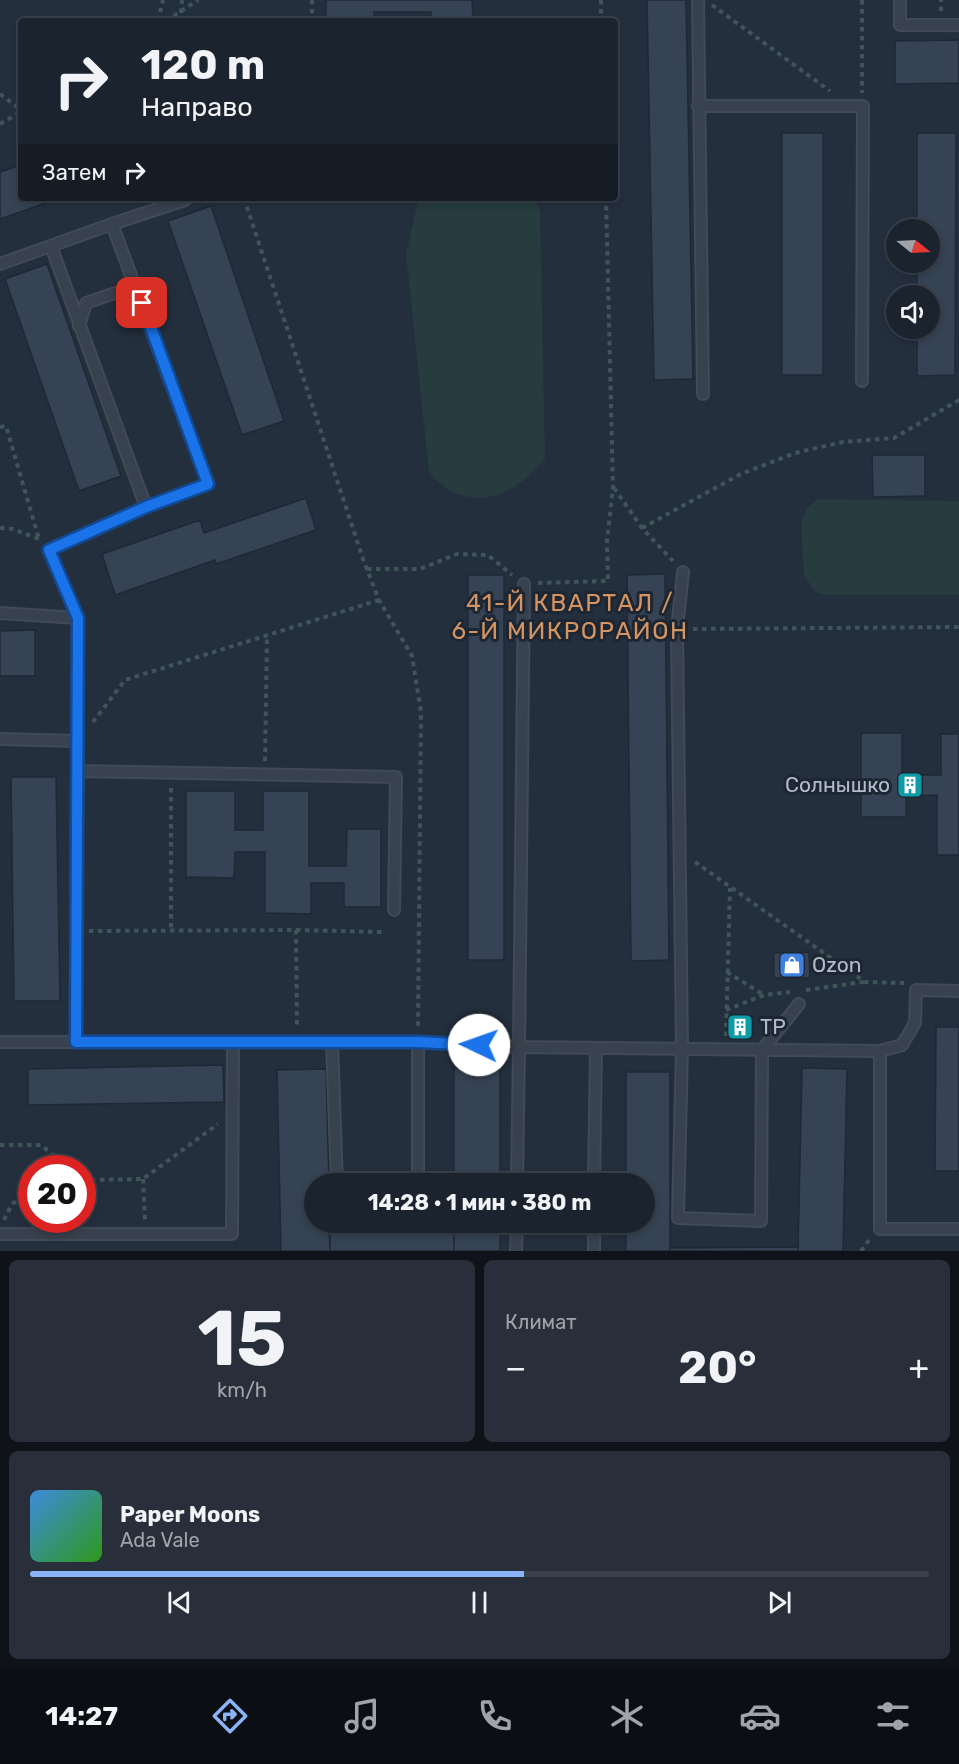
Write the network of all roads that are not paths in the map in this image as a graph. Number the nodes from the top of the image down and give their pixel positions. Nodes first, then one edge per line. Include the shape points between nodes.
1 (698, 0) edge
2 (900, 0) edge
3 (959, 25) edge
4 (698, 106) junction
5 (182, 201) edge
6 (112, 224) junction
7 (51, 246) junction
8 (0, 264) edge
9 (142, 303) junction
10 (79, 326) junction
11 (862, 381) dead end
12 (703, 394) dead end
13 (146, 507) junction
14 (683, 572) road end
15 (524, 584) road end
16 (0, 613) edge
17 (78, 618) junction
18 (0, 739) edge
19 (77, 741) junction
20 (78, 771) junction
21 (394, 910) dead end
22 (959, 991) edge
23 (799, 1004) dead end
24 (0, 1042) edge
25 (76, 1042) junction
26 (233, 1042) junction
27 (332, 1042) junction
28 (418, 1042) junction
29 (519, 1047) junction
30 (596, 1048) junction
31 (682, 1049) junction
32 (762, 1050) junction
33 (880, 1051) junction
34 (337, 1173) edge
35 (418, 1173) edge
36 (517, 1173) edge
37 (594, 1173) edge
38 (959, 1229) edge
39 (517, 1233) edge
40 (594, 1233) edge
41 (0, 1234) edge
42 (516, 1251) edge
43 (594, 1251) edge

1 - 4 lane
2 - 3 lane via 900,25
4 - 11 lane via 862,105
4 - 12 lane
5 - 6 lane
6 - 7 lane
6 - 9 lane
7 - 8 lane
7 - 10 lane
9 - 10 lane via 115,293 86,303
9 - 13 lane via 208,484
10 - 13 lane
13 - 17 lane via 49,550
14 - 31 lane via 677,629
15 - 29 lane
16 - 17 lane
17 - 19 lane
18 - 19 lane
19 - 20 lane
20 - 21 lane via 396,777
20 - 25 lane
22 - 33 lane via 916,990 915,1023 907,1038 902,1045
23 - 32 lane
24 - 25 lane
25 - 26 lane
26 - 27 lane
26 - 41 lane via 232,1234
27 - 28 lane
27 - 34 lane
28 - 29 lane
28 - 35 lane
29 - 30 lane
29 - 36 lane
30 - 31 lane
30 - 37 lane
31 - 32 lane
31 - 32 lane via 678,1218 760,1221
32 - 33 lane
33 - 38 lane via 880,1229
39 - 42 lane
40 - 43 lane

